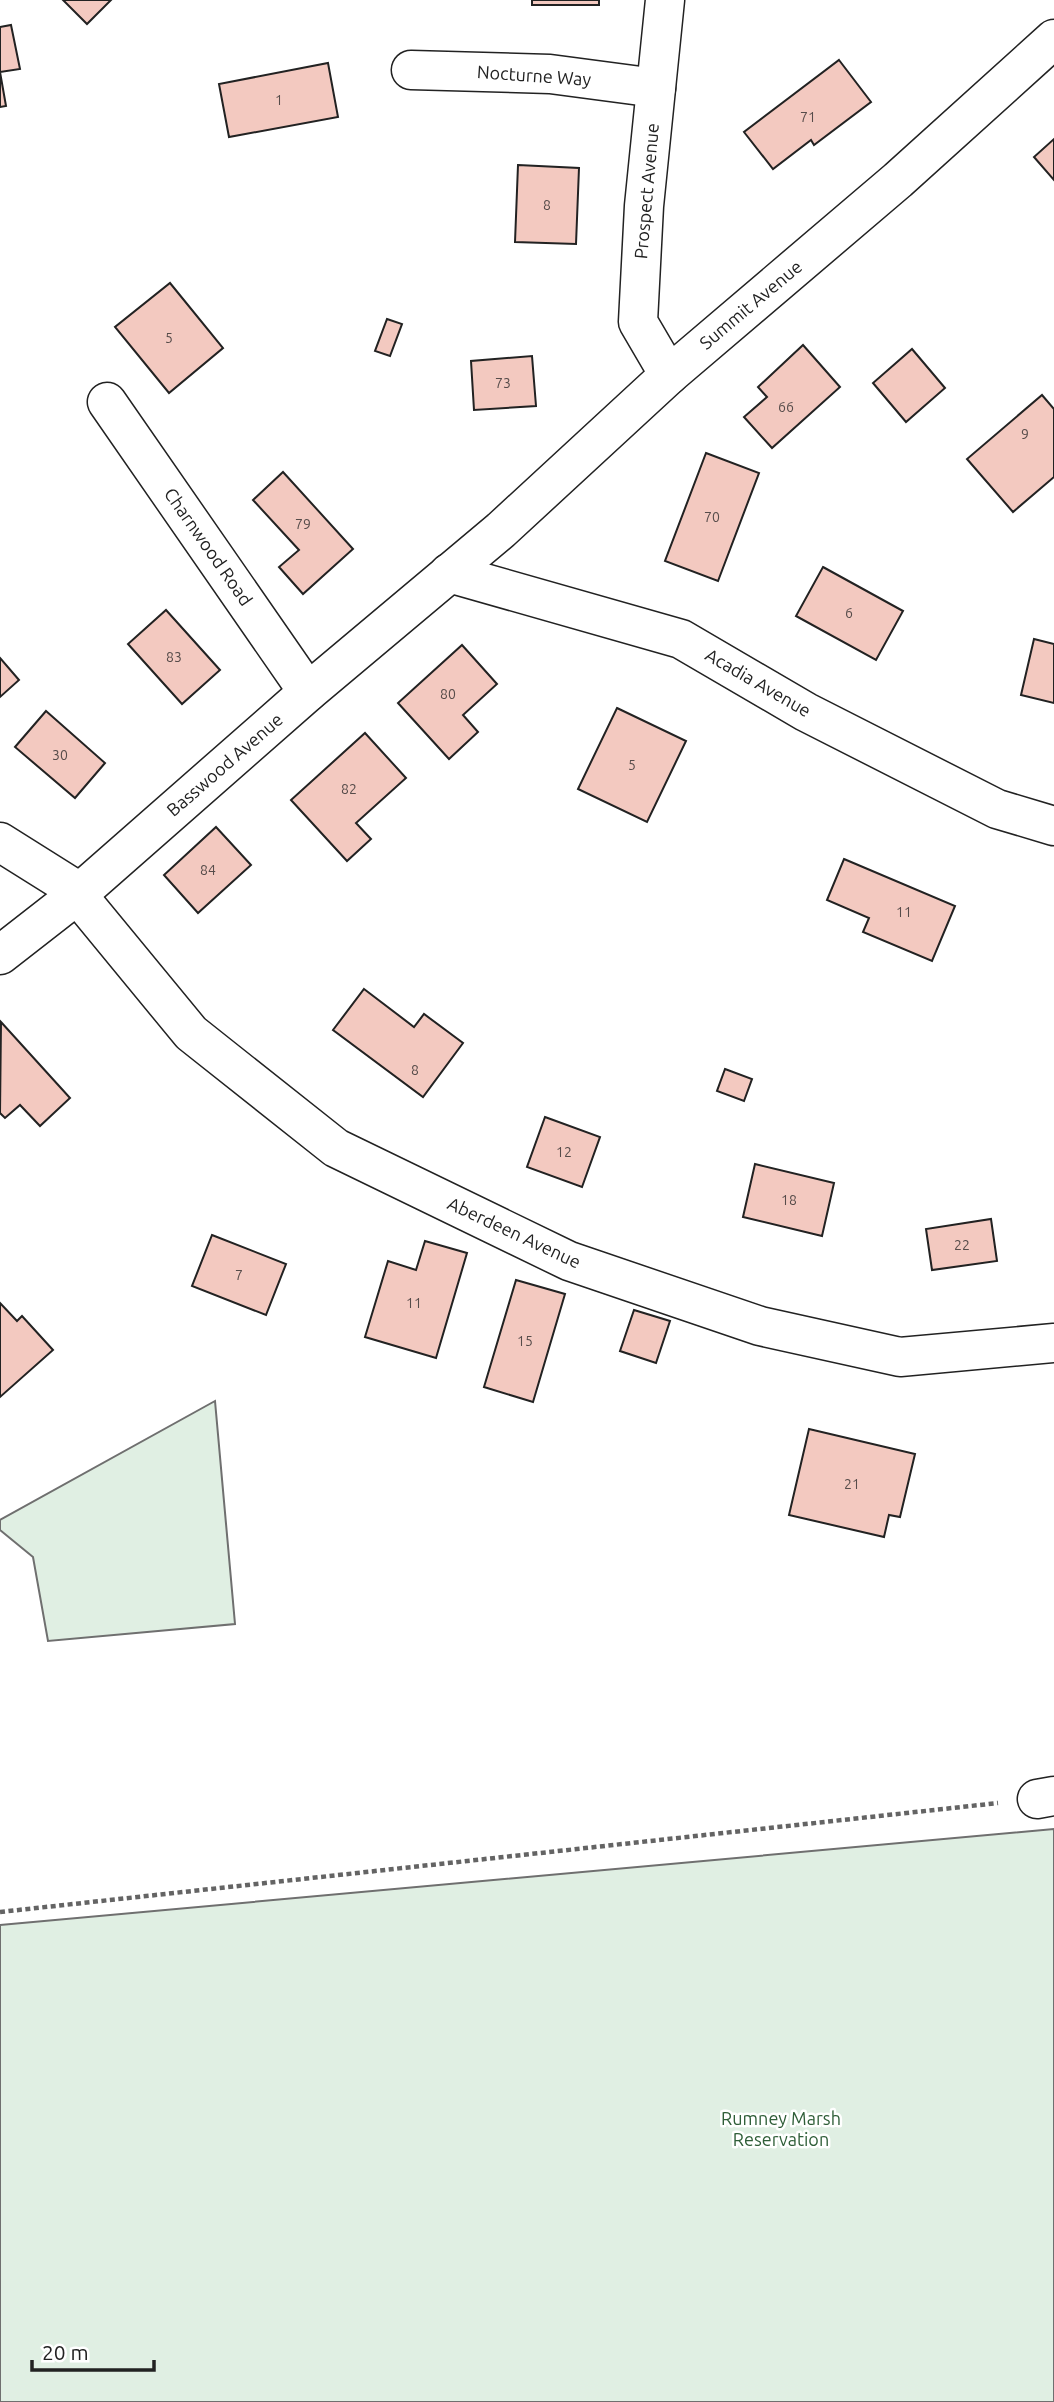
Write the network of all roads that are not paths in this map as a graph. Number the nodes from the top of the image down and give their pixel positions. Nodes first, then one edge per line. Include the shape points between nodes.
1 (665, 0) edge
2 (1054, 39) edge
3 (411, 70) dead end
4 (656, 88) junction
5 (669, 375) junction
6 (107, 402) dead end
7 (449, 573) junction
8 (308, 692) junction
9 (1054, 826) edge
10 (0, 842) edge
11 (78, 895) junction
12 (0, 955) edge
13 (1054, 1343) edge

1 - 4 street, Prospect Avenue
2 - 5 street, Summit Avenue via 898,180
3 - 4 street, Nocturne Way via 550,74
4 - 5 street, Prospect Avenue via 638,322
5 - 7 street, Summit Avenue
6 - 8 street, Charnwood Road
7 - 8 street, Basswood Avenue
7 - 9 street, Acadia Avenue via 681,639 806,712 997,809
8 - 11 street, Basswood Avenue
10 - 11 street, Aberdeen Avenue
11 - 12 street, Basswood Avenue
11 - 13 street, Aberdeen Avenue via 191,1033 336,1149 569,1261 760,1326 900,1357

